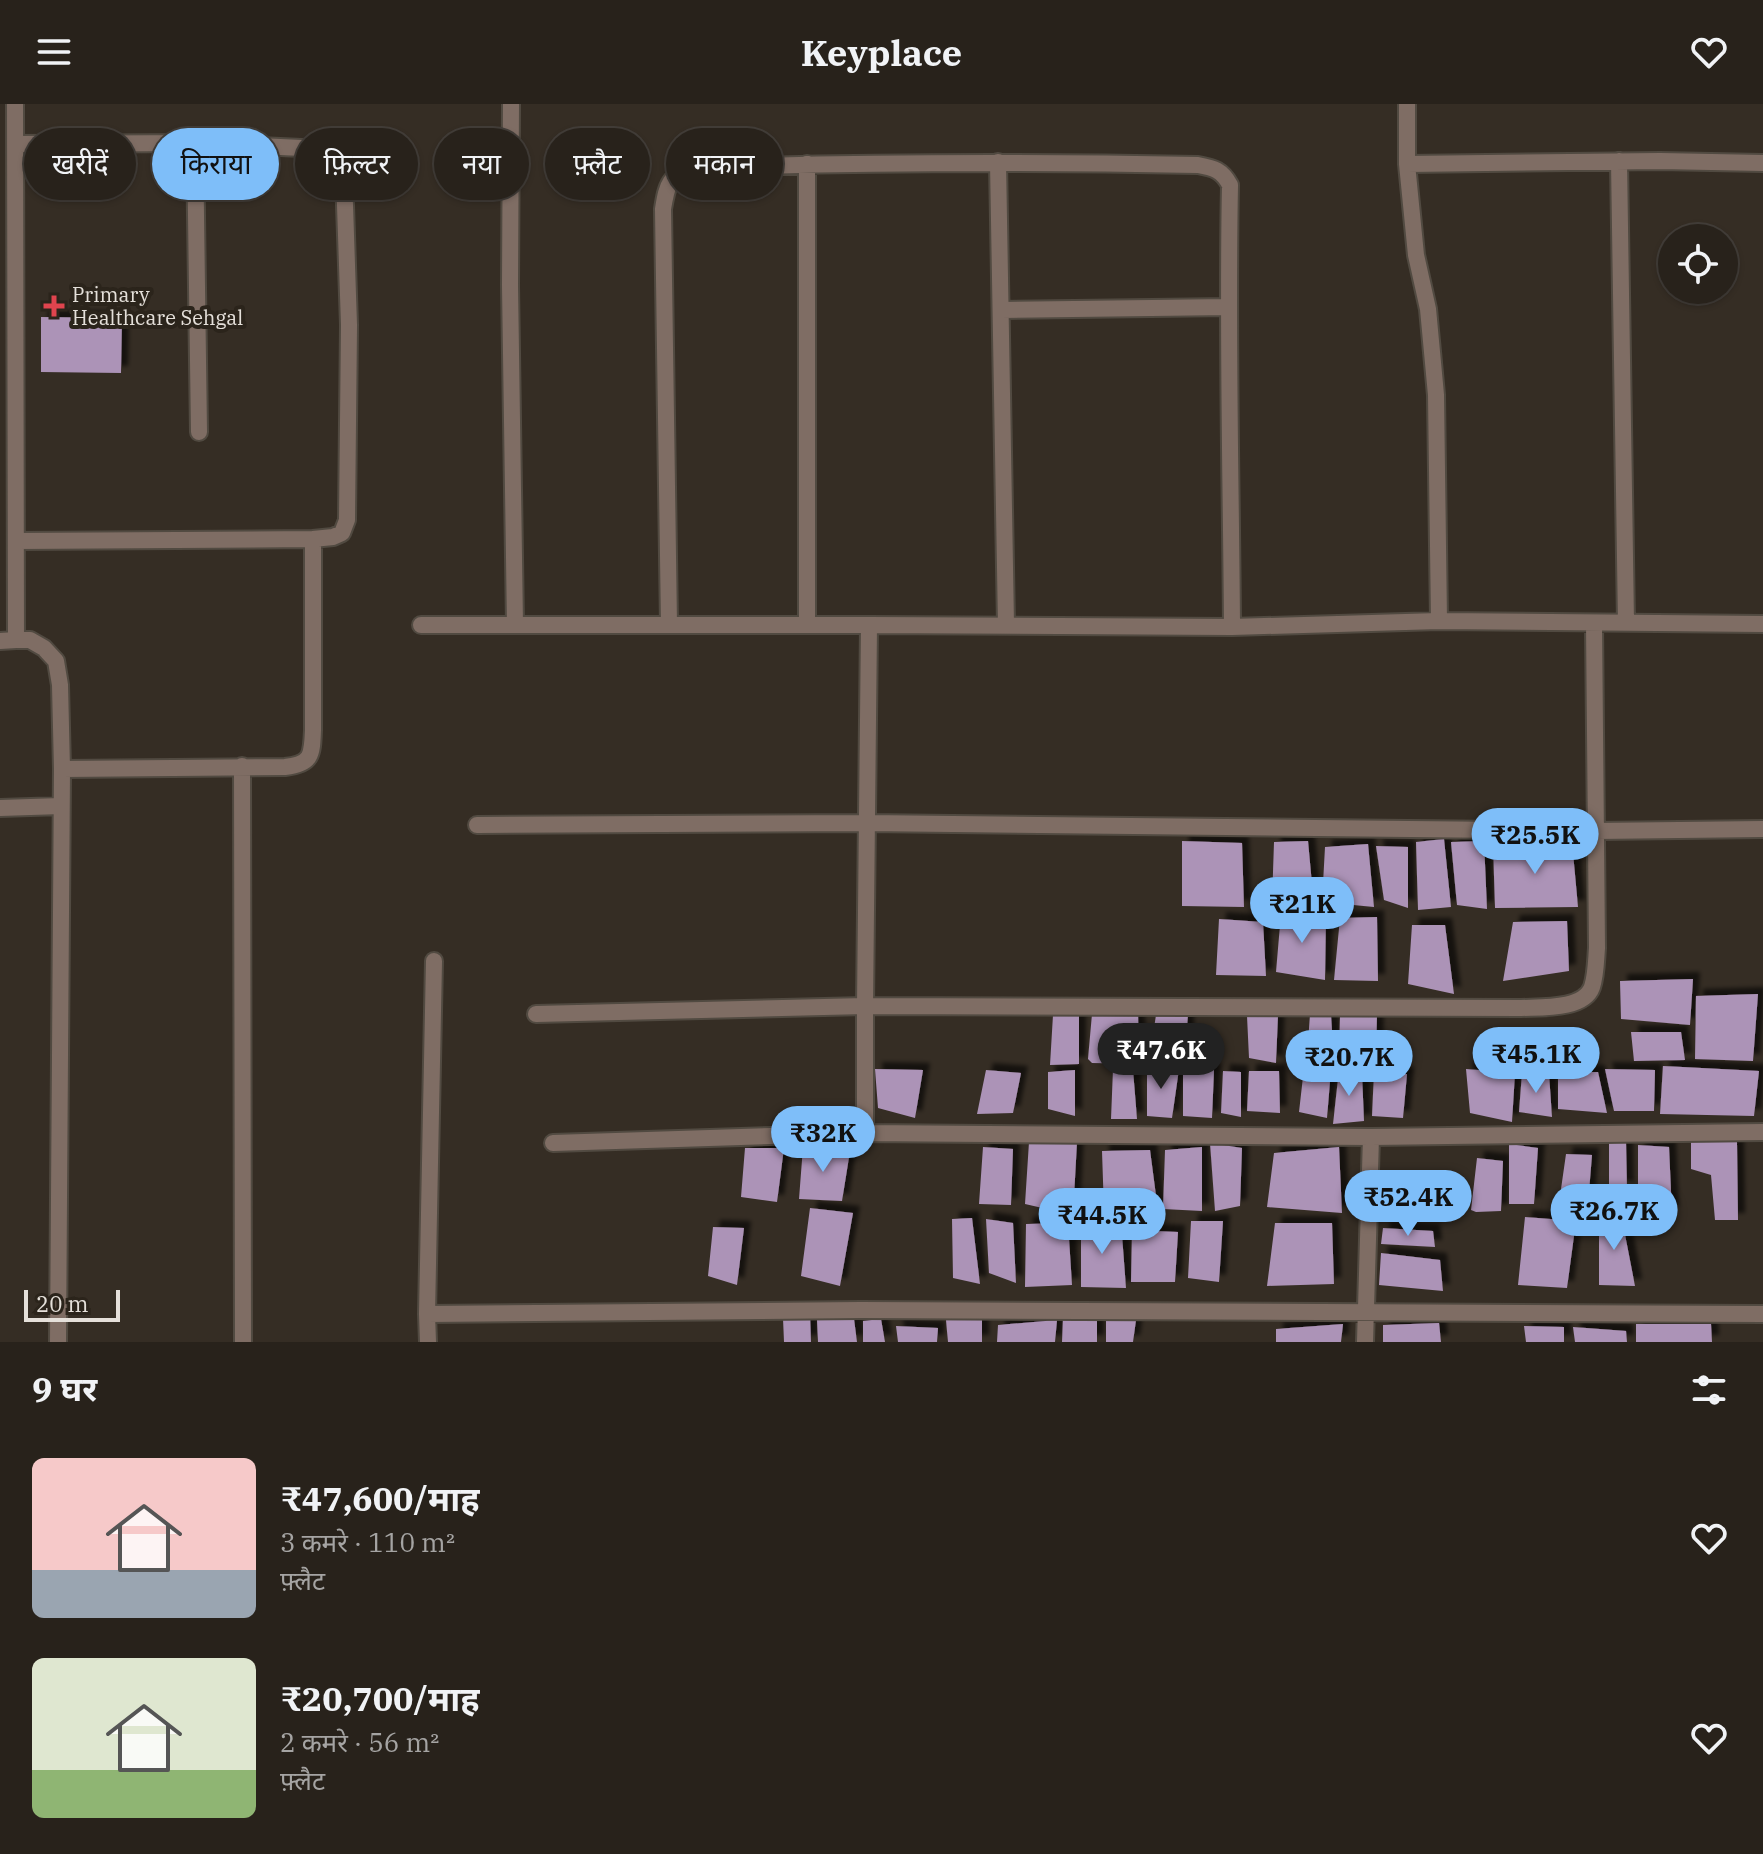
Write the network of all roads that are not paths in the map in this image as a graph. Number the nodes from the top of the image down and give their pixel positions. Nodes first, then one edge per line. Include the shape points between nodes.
1 (15, 104) edge
2 (511, 104) edge
3 (1407, 104) edge
4 (152, 143) edge
5 (15, 144) junction
6 (279, 147) edge
7 (1619, 161) junction
8 (998, 162) junction
9 (1763, 163) edge
10 (807, 164) junction
11 (1407, 164) junction
12 (196, 200) edge
13 (1228, 307) junction
14 (1002, 310) junction
15 (199, 432) dead end
16 (313, 539) junction
17 (16, 541) junction
18 (1439, 621) junction
19 (1594, 623) junction
20 (1626, 623) junction
21 (1763, 624) edge
22 (421, 625) dead end
23 (515, 625) junction
24 (669, 625) junction
25 (807, 625) junction
26 (869, 625) junction
27 (1006, 625) junction
28 (1232, 627) junction
29 (8, 641) edge
30 (242, 766) junction
31 (62, 769) junction
32 (61, 806) junction
33 (0, 808) edge
34 (867, 823) junction
35 (477, 825) dead end
36 (1763, 829) edge
37 (1596, 831) junction
38 (434, 961) dead end
39 (865, 1006) junction
40 (536, 1014) dead end
41 (1763, 1132) edge
42 (865, 1133) junction
43 (1371, 1137) junction
44 (553, 1143) dead end
45 (1365, 1313) junction
46 (427, 1314) junction
47 (1763, 1314) edge
48 (58, 1342) edge
49 (243, 1342) edge
50 (428, 1342) edge
51 (1365, 1342) edge

1 - 5 street
2 - 23 street
3 - 11 street
4 - 5 street
5 - 17 street
6 - 16 street via 323,149 340,162 344,175 347,520 342,533
7 - 9 street
7 - 11 street
7 - 20 street
8 - 10 street
8 - 13 street via 1198,165 1225,175 1230,185
8 - 14 street
10 - 24 street via 695,168 672,178 666,191
10 - 25 street
11 - 18 street via 1436,395
12 - 15 street
13 - 14 street
13 - 28 street
14 - 27 street
16 - 17 street
16 - 30 street via 312,750 300,765
17 - 29 street
18 - 19 street
18 - 28 street
19 - 20 street
19 - 37 street
20 - 21 street
22 - 23 street
23 - 24 street
24 - 25 street
25 - 26 street
26 - 27 street
26 - 34 street
27 - 28 street
29 - 31 street via 30,640 56,661
30 - 31 street
30 - 49 street
31 - 32 street
32 - 33 street
32 - 48 street
34 - 35 street
34 - 37 street
34 - 39 street
36 - 37 street
37 - 39 street via 1597,948 1591,990 1565,1005
38 - 46 street
39 - 40 street
39 - 42 street
41 - 43 street
42 - 43 street
42 - 44 street
43 - 45 street
45 - 46 street
45 - 47 street
45 - 51 street
46 - 50 street

